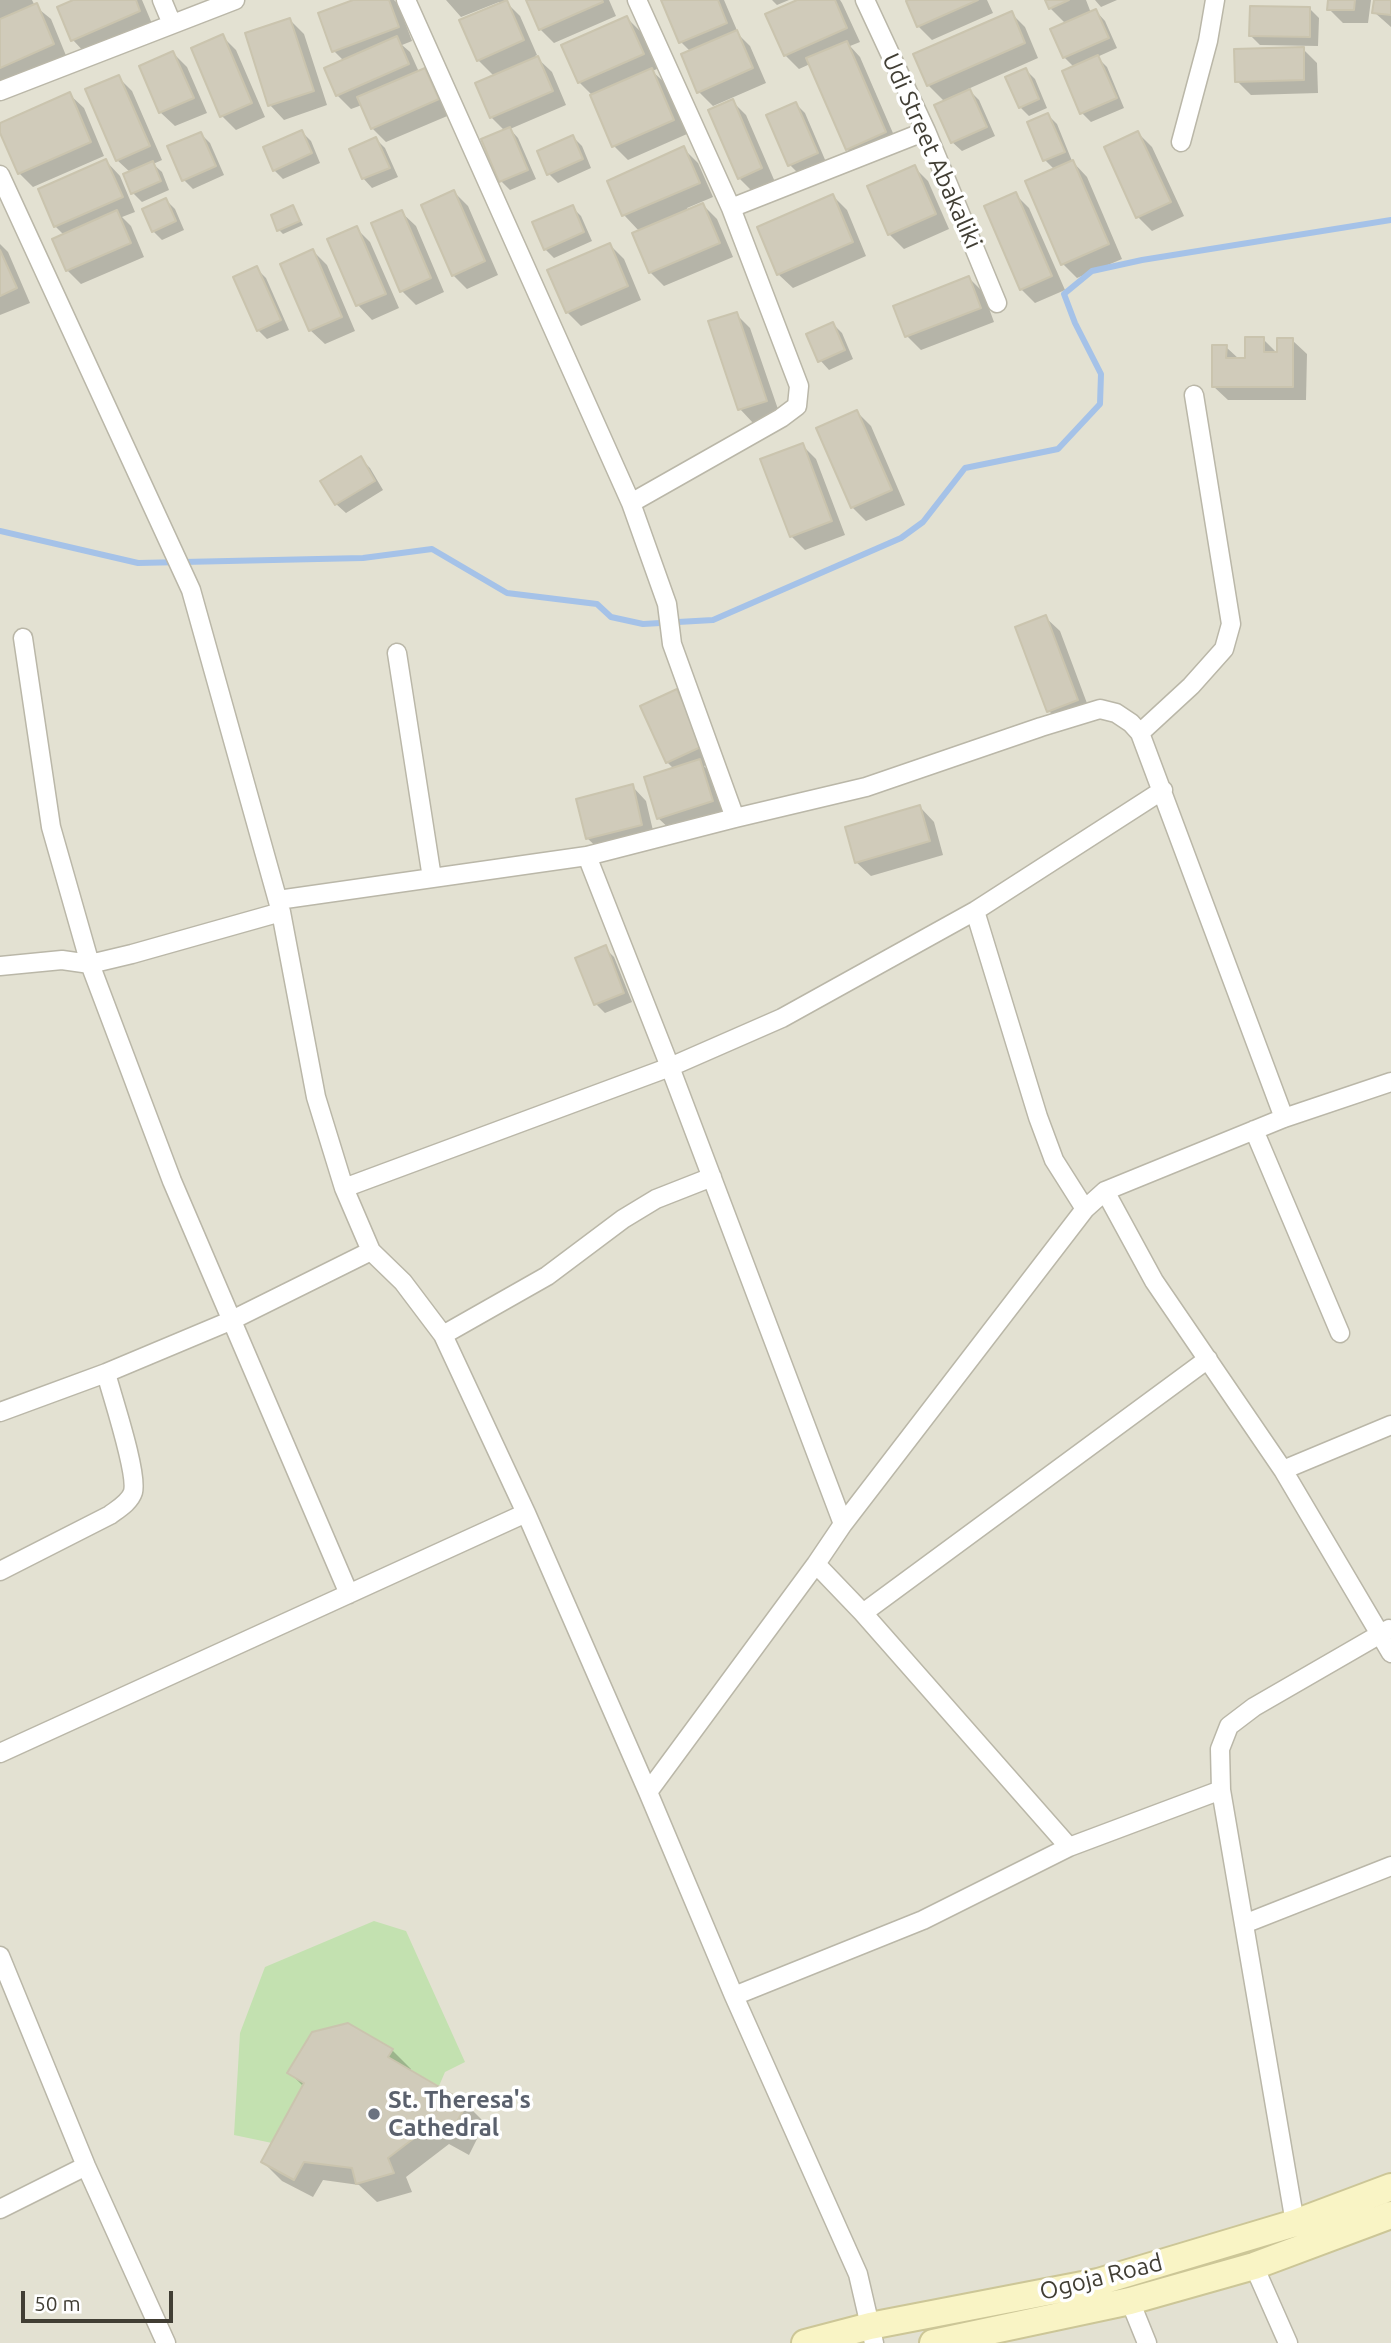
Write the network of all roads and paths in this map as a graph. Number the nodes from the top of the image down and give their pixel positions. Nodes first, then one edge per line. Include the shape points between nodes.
1 (162, 0) edge
2 (235, 0) edge
3 (406, 0) edge
4 (637, 0) edge
5 (865, 0) edge
6 (1215, 0) edge
7 (172, 24) junction
8 (0, 91) edge
9 (926, 131) junction
10 (1181, 142) dead end
11 (0, 175) edge
12 (5, 201) edge
13 (731, 208) junction
14 (997, 303) dead end
15 (1194, 395) dead end
16 (631, 503) junction
17 (23, 638) dead end
18 (397, 653) dead end
19 (1140, 733) junction
20 (1163, 790) junction
21 (735, 818) junction
22 (587, 856) junction
23 (432, 878) junction
24 (279, 906) junction
25 (975, 911) junction
26 (90, 964) junction
27 (0, 966) edge
28 (670, 1067) junction
29 (1391, 1082) edge
30 (1284, 1118) junction
31 (1254, 1130) junction
32 (712, 1177) junction
33 (345, 1188) junction
34 (1105, 1191) junction
35 (1085, 1209) junction
36 (371, 1251) junction
37 (230, 1321) junction
38 (1340, 1333) dead end
39 (443, 1335) junction
40 (1208, 1359) junction
41 (106, 1373) junction
42 (0, 1412) edge
43 (1391, 1425) edge
44 (1283, 1470) junction
45 (526, 1513) junction
46 (843, 1524) junction
47 (816, 1564) junction
48 (0, 1571) edge
49 (349, 1594) junction
50 (863, 1613) junction
51 (1386, 1631) edge
52 (1391, 1653) edge
53 (0, 1753) edge
54 (1221, 1790) junction
55 (648, 1792) junction
56 (1069, 1847) junction
57 (1391, 1866) edge
58 (1244, 1924) junction
59 (0, 1955) edge
60 (734, 1996) junction
61 (86, 2166) junction
62 (1391, 2187) edge
63 (0, 2209) edge
64 (1391, 2215) edge
65 (1296, 2222) junction
66 (1254, 2266) junction
67 (1130, 2301) junction
68 (872, 2335) edge
69 (1009, 2335) edge
70 (166, 2343) edge
71 (805, 2343) edge
72 (933, 2343) edge
73 (1147, 2343) edge
74 (1288, 2343) edge

1 - 7 street
2 - 7 street
3 - 16 street
4 - 13 street
5 - 9 street, Udi Street Abakaliki
6 - 10 street
7 - 8 street
9 - 13 street
9 - 14 street, Udi Street Abakaliki
11 - 12 street
12 - 24 street via 191,590
13 - 16 street via 799,386 797,406
15 - 19 street via 1231,624 1224,649
16 - 21 street via 667,604 672,644
17 - 26 street via 51,827
18 - 23 street
19 - 20 street
19 - 21 street via 1116,713 1100,709 866,787
20 - 25 street
20 - 30 street
21 - 22 street
22 - 23 street
22 - 28 street
23 - 24 street
24 - 26 street
24 - 33 street via 316,1097
25 - 28 street via 782,1018
25 - 35 street via 1042,1128 1054,1160
26 - 27 street via 62,960
26 - 37 street
28 - 32 street
28 - 33 street
29 - 30 street
30 - 31 street
31 - 34 street
31 - 38 street
32 - 39 street via 656,1199 547,1276
32 - 46 street
33 - 36 street
34 - 35 street
34 - 40 street via 1154,1281
35 - 46 street
36 - 37 street
36 - 39 street via 403,1282
37 - 41 street
37 - 49 street
39 - 45 street
40 - 44 street
40 - 50 street
41 - 42 street
41 - 48 street via 133,1491 110,1515
43 - 44 street
44 - 51 street
45 - 49 street
45 - 55 street
46 - 47 street
47 - 50 street
47 - 55 street
49 - 53 street
50 - 56 street
51 - 52 street
51 - 54 street via 1229,1726 1220,1749
54 - 56 street
54 - 58 street
55 - 60 street
56 - 60 street via 923,1920
57 - 58 street
58 - 65 street
59 - 61 street
60 - 68 street via 858,2274
61 - 63 street
61 - 70 street
62 - 65 main road, Ogoja Road
64 - 66 main road, Ogoja Road
65 - 68 main road, Ogoja Road via 1098,2282
66 - 67 main road, Ogoja Road
66 - 74 street
67 - 69 main road, Ogoja Road
67 - 73 street
68 - 71 main road, Ogoja Road
69 - 72 main road, Ogoja Road

